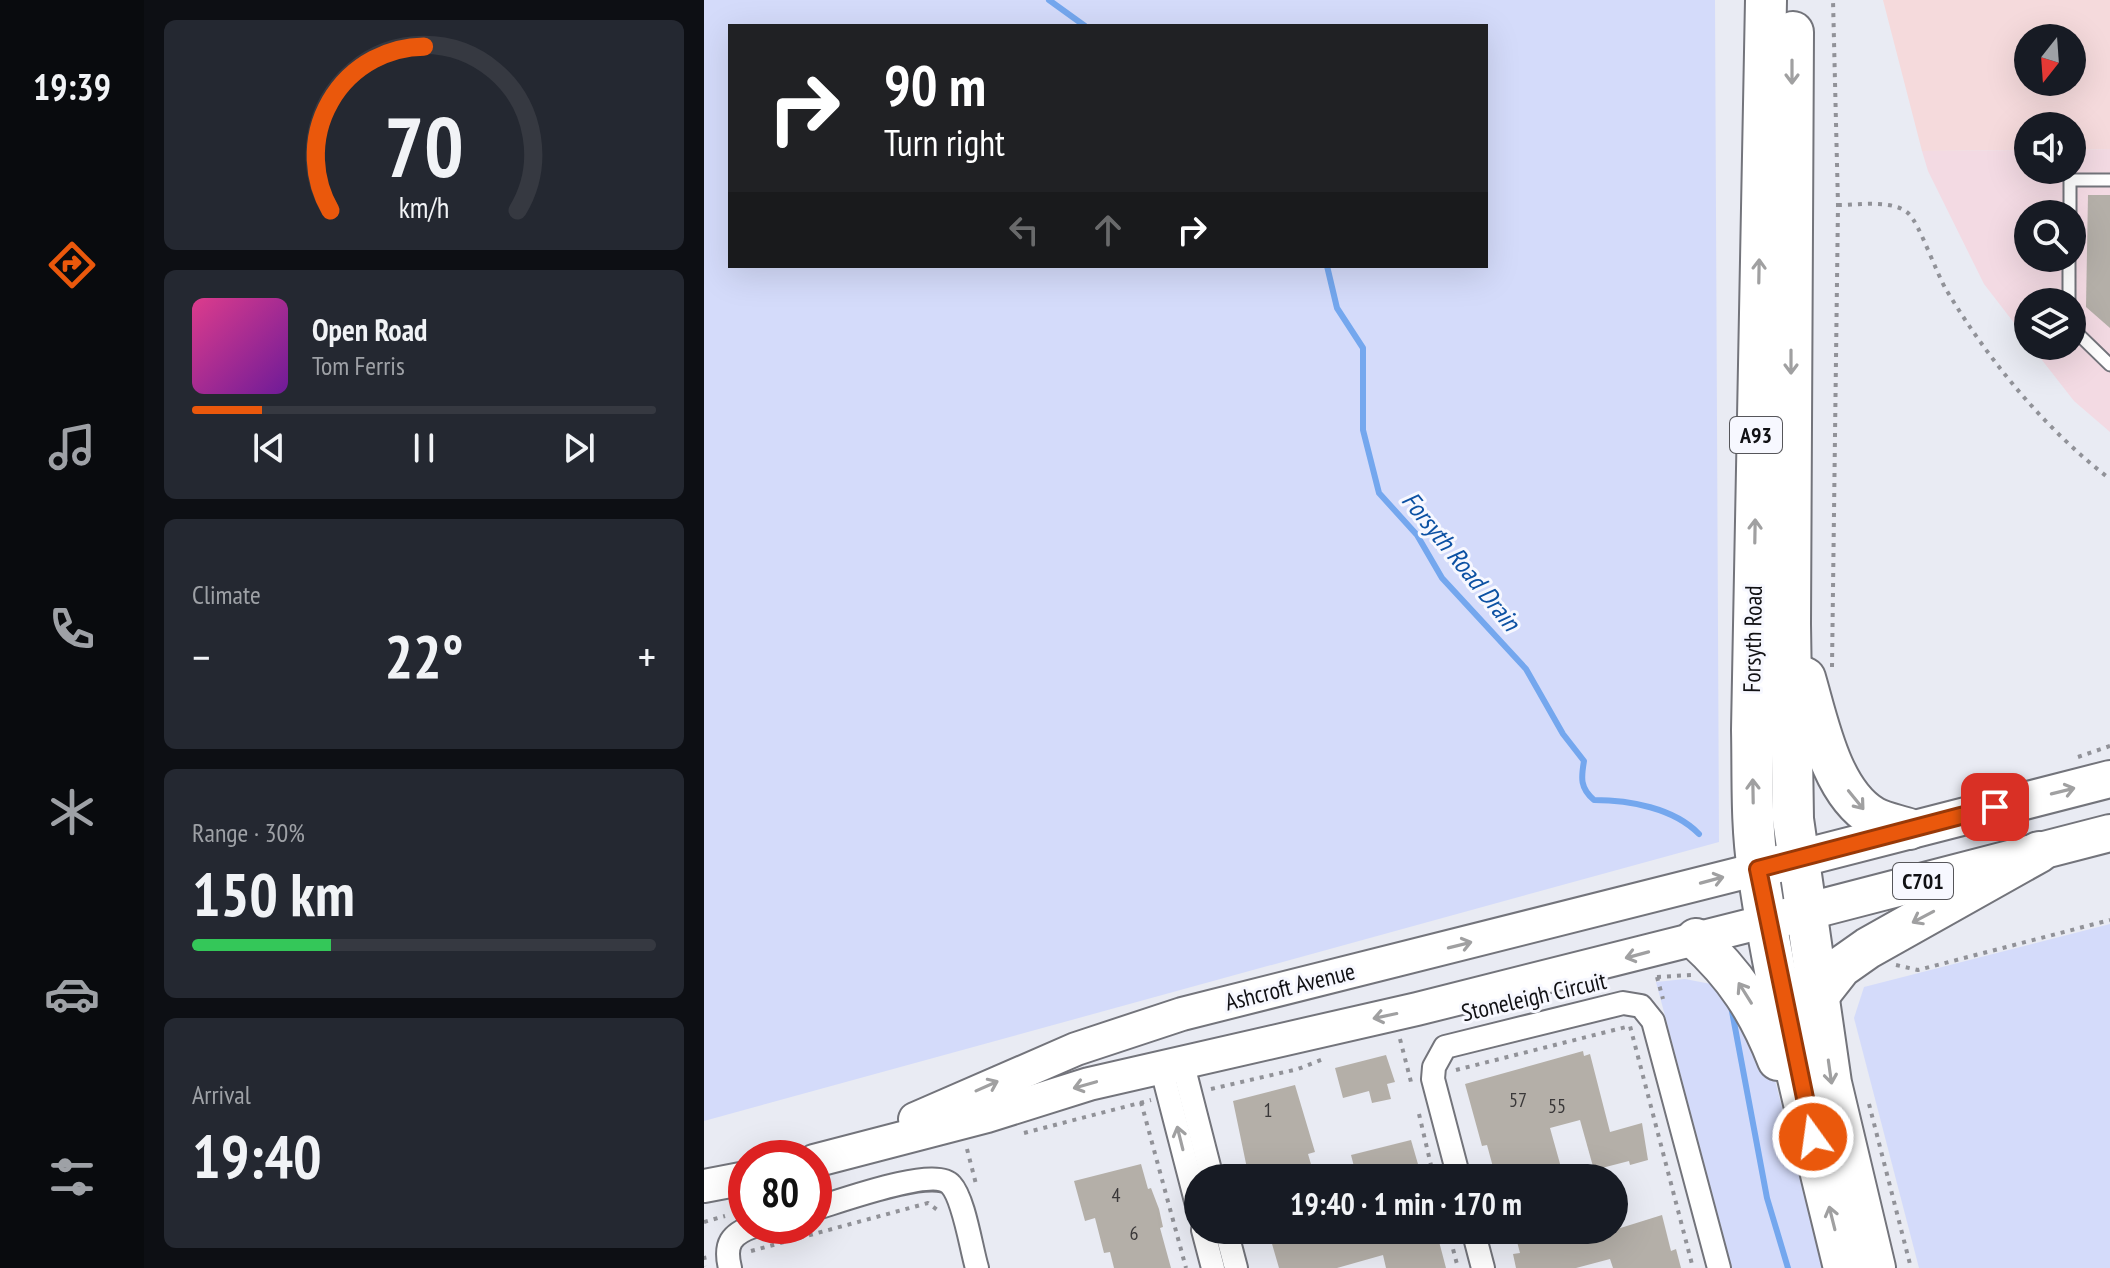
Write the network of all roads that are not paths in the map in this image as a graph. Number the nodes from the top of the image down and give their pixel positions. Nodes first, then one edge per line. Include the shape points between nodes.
1 (1766, 0) edge
2 (1793, 0) edge
3 (2110, 180) edge
4 (2070, 200) edge
5 (2086, 342) edge
6 (2110, 365) edge
7 (1790, 624) junction
8 (2110, 779) edge
9 (1909, 829) junction
10 (2110, 833) edge
11 (2039, 852) junction
12 (1798, 859) junction
13 (1758, 869) junction
14 (1807, 912) junction
15 (1767, 921) junction
16 (1696, 939) junction
17 (1819, 995) junction
18 (1115, 1036) junction
19 (1176, 1079) junction
20 (832, 1155) edge
21 (832, 1156) edge
22 (1190, 1164) edge
23 (1207, 1164) edge
24 (1455, 1164) edge
25 (1820, 1168) junction
26 (728, 1181) edge
27 (704, 1186) edge
28 (832, 1204) edge
29 (729, 1244) edge
30 (1207, 1244) edge
31 (1230, 1244) edge
32 (1477, 1244) edge
33 (730, 1268) edge
34 (977, 1268) edge
35 (1213, 1268) edge
36 (1236, 1268) edge
37 (1483, 1268) edge
38 (1719, 1268) edge
39 (1844, 1268) edge
40 (1875, 1268) edge

13 -> 1 highway, Forsyth Road / A93 via 1752,730
2 -> 7 highway, Forsyth Road / A93
3 - 4 lane via 2070,180
5 - 6 lane
7 -> 9 highway via 1825,749 1838,775 1861,808 1876,819
7 - 12 highway, Forsyth Road / A93
9 -> 8 main road, C701
9 - 12 main road, C701
10 - 11 main road, C701
11 - 14 main road, C701
11 -> 17 highway via 1868,948 1841,967
12 - 13 main road, C701
12 - 14 highway, Forsyth Road / A93
13 - 15 highway, Forsyth Road / A93
18 -> 13 main road, Ashcroft Avenue via 1182,1014
14 - 15 main road, C701
14 - 17 highway, Forsyth Road / A93
15 - 16 main road, Ashcroft Avenue
15 - 25 highway, Forsyth Road / A93
16 -> 19 main road, Ashcroft Avenue via 1417,1009
25 -> 16 highway via 1765,1028 1734,976
17 -> 40 highway, Forsyth Road / A93 via 1831,1083
18 - 19 main road via 1157,1037 1177,1049
20 -> 18 main road, Ashcroft Avenue
19 -> 21 main road, Ashcroft Avenue
22 -> 19 street
19 - 23 street
24 - 38 street, Stoneleigh Circuit via 1433,1079 1445,1047 1623,1003 1641,1006 1653,1021
39 -> 25 highway, Forsyth Road / A93
26 - 27 main road
28 - 34 street via 920,1179 946,1180 957,1194
29 - 33 street
30 - 35 street
31 - 36 street
32 - 37 street

